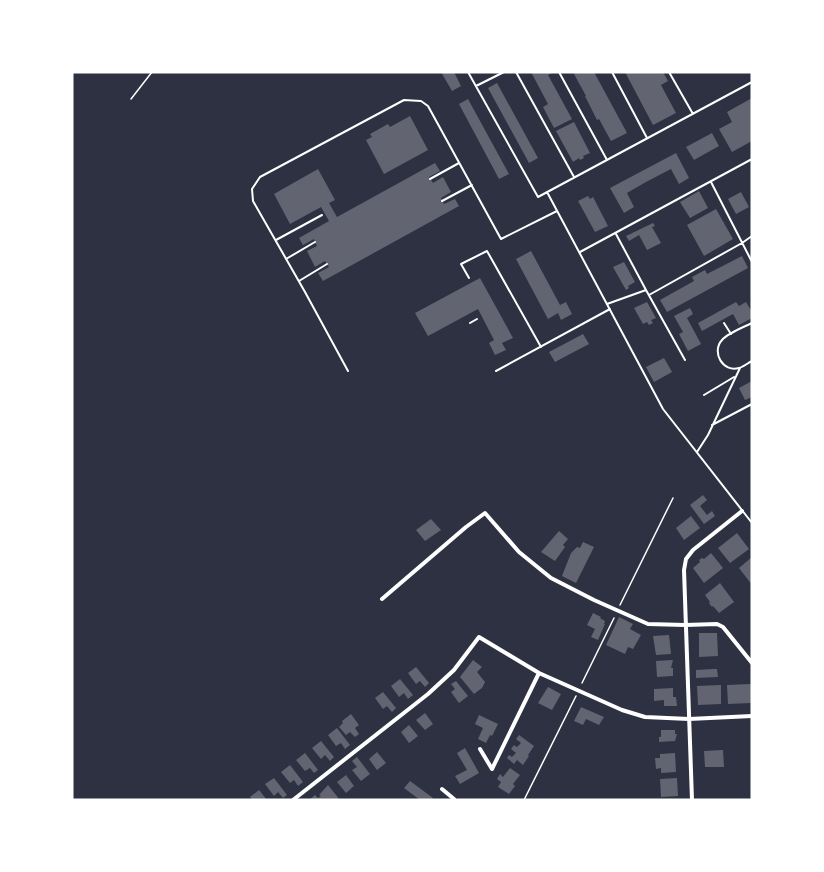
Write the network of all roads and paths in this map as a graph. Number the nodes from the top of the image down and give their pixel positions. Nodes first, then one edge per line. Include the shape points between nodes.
1 (152, 72) edge
2 (468, 72) edge
3 (504, 72) edge
4 (516, 72) edge
5 (560, 72) edge
6 (612, 72) edge
7 (669, 72) edge
8 (752, 82) edge
9 (476, 87) junction
10 (131, 99) dead end
11 (693, 114) junction
12 (647, 138) junction
13 (752, 159) edge
14 (607, 160) junction
15 (459, 163) junction
16 (574, 177) junction
17 (430, 179) dead end
18 (711, 182) junction
19 (472, 185) junction
20 (547, 192) junction
21 (442, 201) dead end
22 (557, 211) junction
23 (321, 215) dead end
24 (615, 232) junction
25 (752, 236) edge
26 (276, 240) junction
27 (315, 242) dead end
28 (742, 243) junction
29 (579, 252) junction
30 (286, 259) junction
31 (752, 262) edge
32 (327, 264) dead end
33 (469, 278) dead end
34 (299, 281) junction
35 (646, 290) junction
36 (649, 295) junction
37 (607, 304) junction
38 (610, 309) junction
39 (477, 319) dead end
40 (470, 323) dead end
41 (724, 323) dead end
42 (752, 323) edge
43 (731, 334) junction
44 (540, 347) junction
45 (685, 360) dead end
46 (752, 361) edge
47 (740, 368) junction
48 (348, 371) dead end
49 (496, 371) dead end
50 (734, 377) junction
51 (704, 395) dead end
52 (752, 404) edge
53 (712, 425) junction
54 (696, 452) junction
55 (673, 498) dead end
56 (742, 511) junction
57 (752, 523) edge
58 (382, 599) dead end
59 (618, 610) junction
60 (685, 625) junction
61 (752, 663) edge
62 (539, 673) junction
63 (578, 690) junction
64 (752, 716) edge
65 (689, 719) junction
66 (480, 749) dead end
67 (442, 789) dead end
68 (293, 800) edge
69 (452, 800) edge
70 (524, 800) edge
71 (692, 800) edge

1 - 10 path
2 - 9 lane
3 - 9 lane
4 - 16 lane
5 - 14 lane
6 - 12 lane
7 - 11 lane
8 - 11 lane
9 - 20 lane via 538,197
11 - 12 lane
12 - 14 lane
13 - 18 lane
14 - 16 lane
15 - 17 lane
15 - 19 lane
15 - 26 lane via 428,106 421,101 404,100 260,177 252,189 253,201
16 - 20 lane
18 - 24 lane
18 - 28 lane
19 - 21 lane
19 - 22 lane via 501,239
20 - 22 lane
22 - 29 lane
23 - 26 lane
24 - 29 lane
24 - 35 lane
25 - 28 lane
26 - 30 lane
27 - 30 lane
28 - 31 lane
28 - 36 lane
29 - 37 lane
30 - 34 lane
32 - 34 lane
33 - 44 lane via 461,264 487,251
34 - 48 lane
35 - 36 lane
35 - 37 lane
36 - 45 lane
37 - 38 lane
38 - 44 lane
38 - 54 lane via 663,409
39 - 40 lane
41 - 43 lane
42 - 43 lane
43 - 47 lane via 722,340 718,354 725,365
44 - 49 lane
46 - 47 lane
47 - 50 lane
50 - 51 lane
50 - 53 lane
52 - 53 lane
53 - 54 lane
54 - 56 lane
55 - 59 path
56 - 57 lane
56 - 60 street via 686,559
58 - 59 street via 485,513 519,552 551,578
59 - 60 street via 648,624
59 - 63 path
60 - 61 street via 723,627
60 - 65 street
62 - 63 street
62 - 66 street via 492,769
62 - 68 street via 479,637 454,670 428,694
63 - 65 street via 645,717
63 - 70 path
64 - 65 street
65 - 71 street
67 - 69 street

